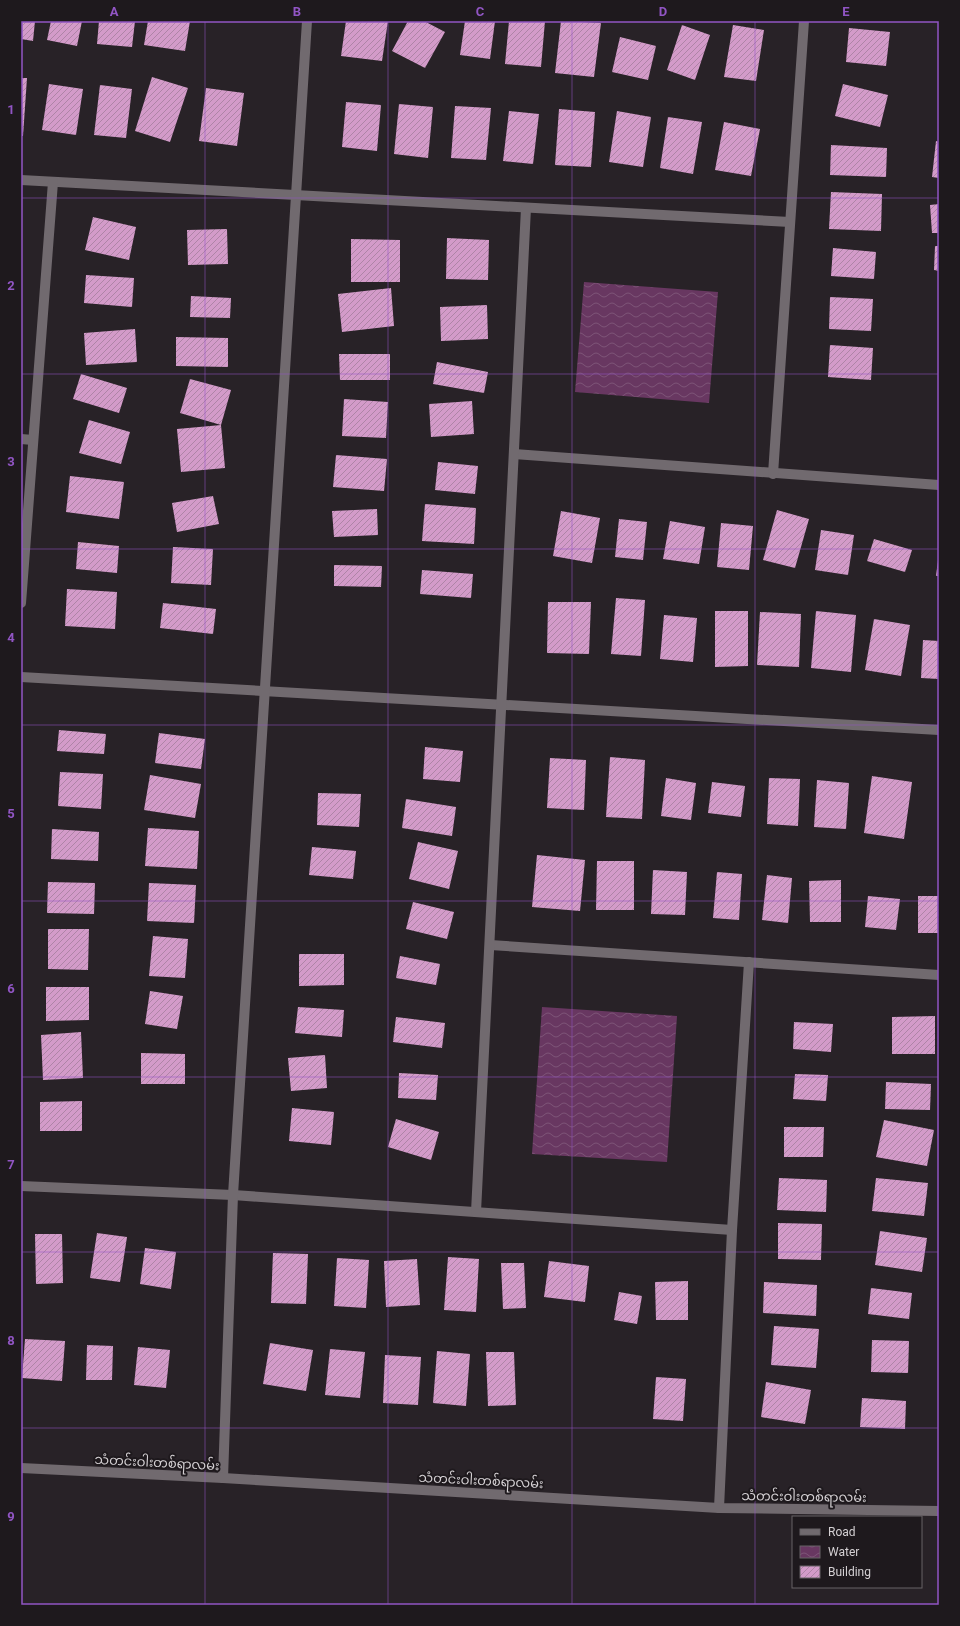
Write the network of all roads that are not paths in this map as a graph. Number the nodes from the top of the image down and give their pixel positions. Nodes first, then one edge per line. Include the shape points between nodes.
1 (307, 21) edge
2 (804, 21) edge
3 (21, 180) edge
4 (53, 182) junction
5 (296, 195) junction
6 (526, 208) junction
7 (790, 222) junction
8 (21, 439) edge
9 (34, 440) junction
10 (514, 454) junction
11 (773, 474) junction
12 (939, 485) edge
13 (21, 603) edge
14 (21, 677) edge
15 (265, 692) junction
16 (502, 706) junction
17 (939, 730) edge
18 (490, 945) junction
19 (749, 962) junction
20 (939, 975) edge
21 (21, 1186) edge
22 (233, 1195) junction
23 (476, 1212) junction
24 (732, 1230) junction
25 (21, 1468) edge
26 (223, 1478) junction
27 (719, 1508) junction
28 (939, 1512) edge

1 - 5 street
2 - 7 street
3 - 4 street
4 - 5 street
4 - 9 street
5 - 6 street
5 - 15 street
6 - 7 street
6 - 10 street
7 - 11 street
8 - 9 street
9 - 13 street
10 - 11 street
10 - 16 street
11 - 12 street
14 - 15 street
15 - 16 street
15 - 22 street
16 - 17 street
16 - 18 street
18 - 19 street
18 - 23 street
19 - 20 street
19 - 24 street
21 - 22 street
22 - 23 street
22 - 26 street
23 - 24 street
24 - 27 street
25 - 26 street, သံတင်းဝါးတစ်ရာလမ်း
26 - 27 street, သံတင်းဝါးတစ်ရာလမ်း
27 - 28 street, သံတင်းဝါးတစ်ရာလမ်း

